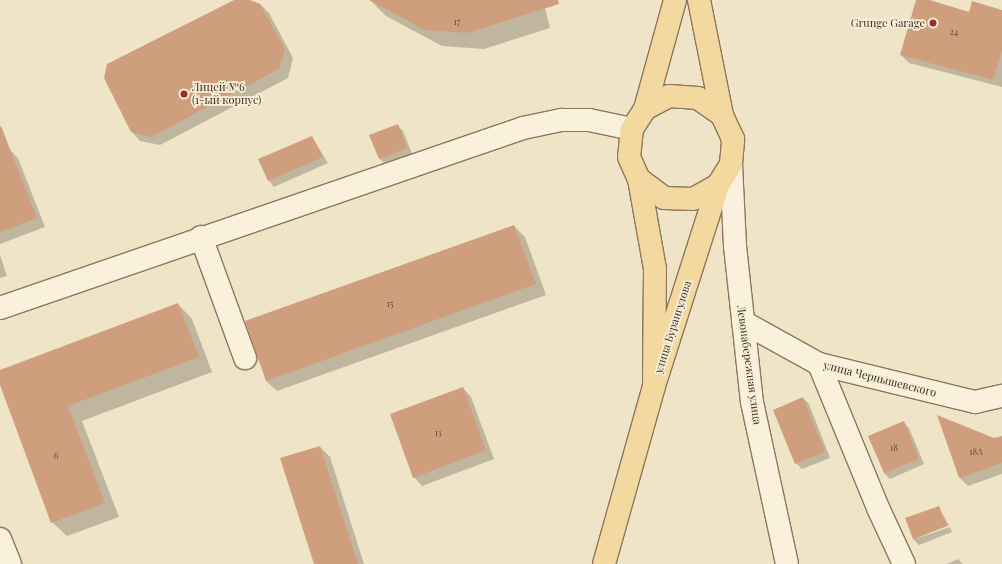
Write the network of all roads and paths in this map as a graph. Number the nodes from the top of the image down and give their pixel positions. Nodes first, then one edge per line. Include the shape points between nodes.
1 (675, 0) edge
2 (699, 0) edge
3 (645, 109) junction
4 (722, 115) junction
5 (632, 129) junction
6 (731, 164) junction
7 (639, 179) junction
8 (718, 185) junction
9 (202, 236) junction
10 (0, 308) edge
11 (743, 322) junction
12 (245, 358) dead end
13 (819, 364) junction
14 (654, 386) junction
15 (1002, 396) edge
16 (0, 539) edge
17 (10, 564) edge
18 (604, 564) edge
19 (787, 564) edge
20 (904, 564) edge

1 - 3 main road, улица Бурангулова
2 - 4 main road, улица Бурангулова
3 - 4 main road, улица Бурангулова via 669,96 698,98
3 - 5 main road, улица Бурангулова
4 - 6 main road, улица Бурангулова via 733,139
5 - 7 main road, улица Бурангулова via 629,157
5 - 9 street via 589,120 561,120 523,128
6 - 8 main road, улица Бурангулова
6 - 11 street, Левонабережная улица via 735,246
7 - 8 main road, улица Бурангулова via 664,198 693,199
7 - 14 main road, улица Бурангулова via 655,269
8 - 14 main road, улица Бурангулова
9 - 10 street
9 - 12 street
11 - 13 street, улица Чернышевского
11 - 19 street, Левонабережная улица via 752,402
13 - 15 street, улица Чернышевского via 975,402
13 - 20 street via 878,508
14 - 18 main road
16 - 17 street

